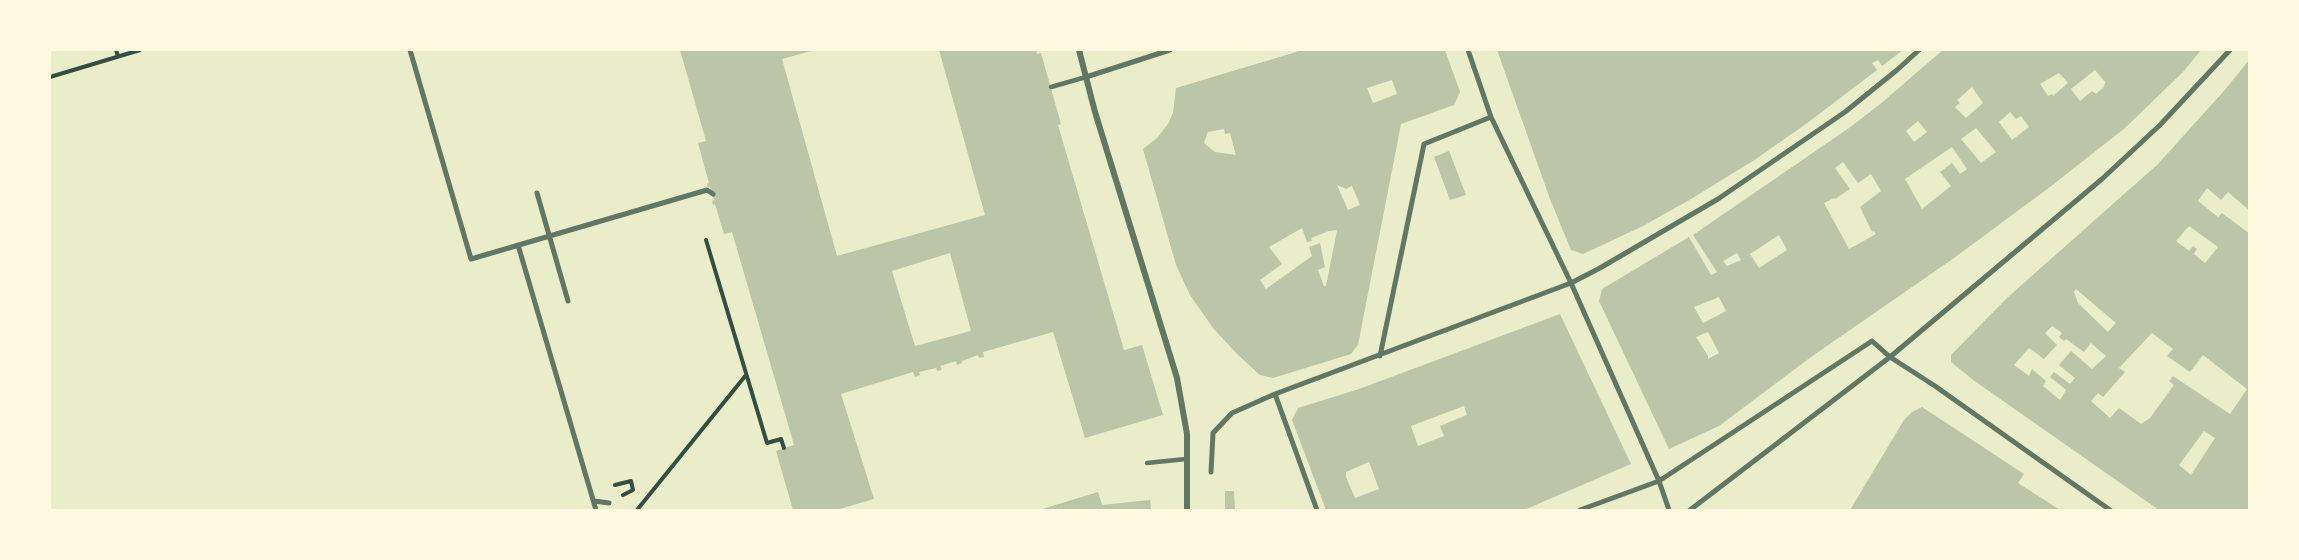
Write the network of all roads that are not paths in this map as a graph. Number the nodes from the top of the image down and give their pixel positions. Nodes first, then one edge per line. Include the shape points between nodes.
1 (410, 50) edge
2 (1079, 50) edge
3 (1170, 50) edge
4 (1468, 50) edge
5 (1919, 50) edge
6 (2230, 50) edge
7 (1086, 77) junction
8 (1051, 87) dead end
9 (1491, 117) junction
10 (537, 193) dead end
11 (713, 195) dead end
12 (549, 235) junction
13 (518, 245) junction
14 (1571, 283) junction
15 (568, 302) dead end
16 (1380, 356) junction
17 (1890, 357) junction
18 (1275, 394) junction
19 (1186, 459) junction
20 (1147, 463) dead end
21 (1211, 472) dead end
22 (1659, 481) junction
23 (594, 501) junction
24 (609, 503) dead end
25 (596, 510) edge
26 (1187, 510) edge
27 (1317, 510) edge
28 (1580, 510) edge
29 (1669, 510) edge
30 (1690, 510) edge
31 (2110, 510) edge

1 - 13 street via 471,259
2 - 7 street
3 - 7 street
4 - 9 street
5 - 14 street via 1845,112 1718,199
6 - 17 street via 2102,179
7 - 8 lane
7 - 19 street via 1177,378 1187,434
9 - 14 street
9 - 16 street via 1424,144
10 - 12 street
11 - 12 street via 706,190
12 - 13 street
12 - 15 street
13 - 23 street
14 - 16 street
14 - 22 street
16 - 18 street
17 - 22 street via 1872,341
17 - 30 street
17 - 31 street
18 - 21 street via 1225,418 1213,433
18 - 27 street
19 - 20 lane
19 - 26 street
22 - 28 street
22 - 29 street
23 - 24 street
23 - 25 street

